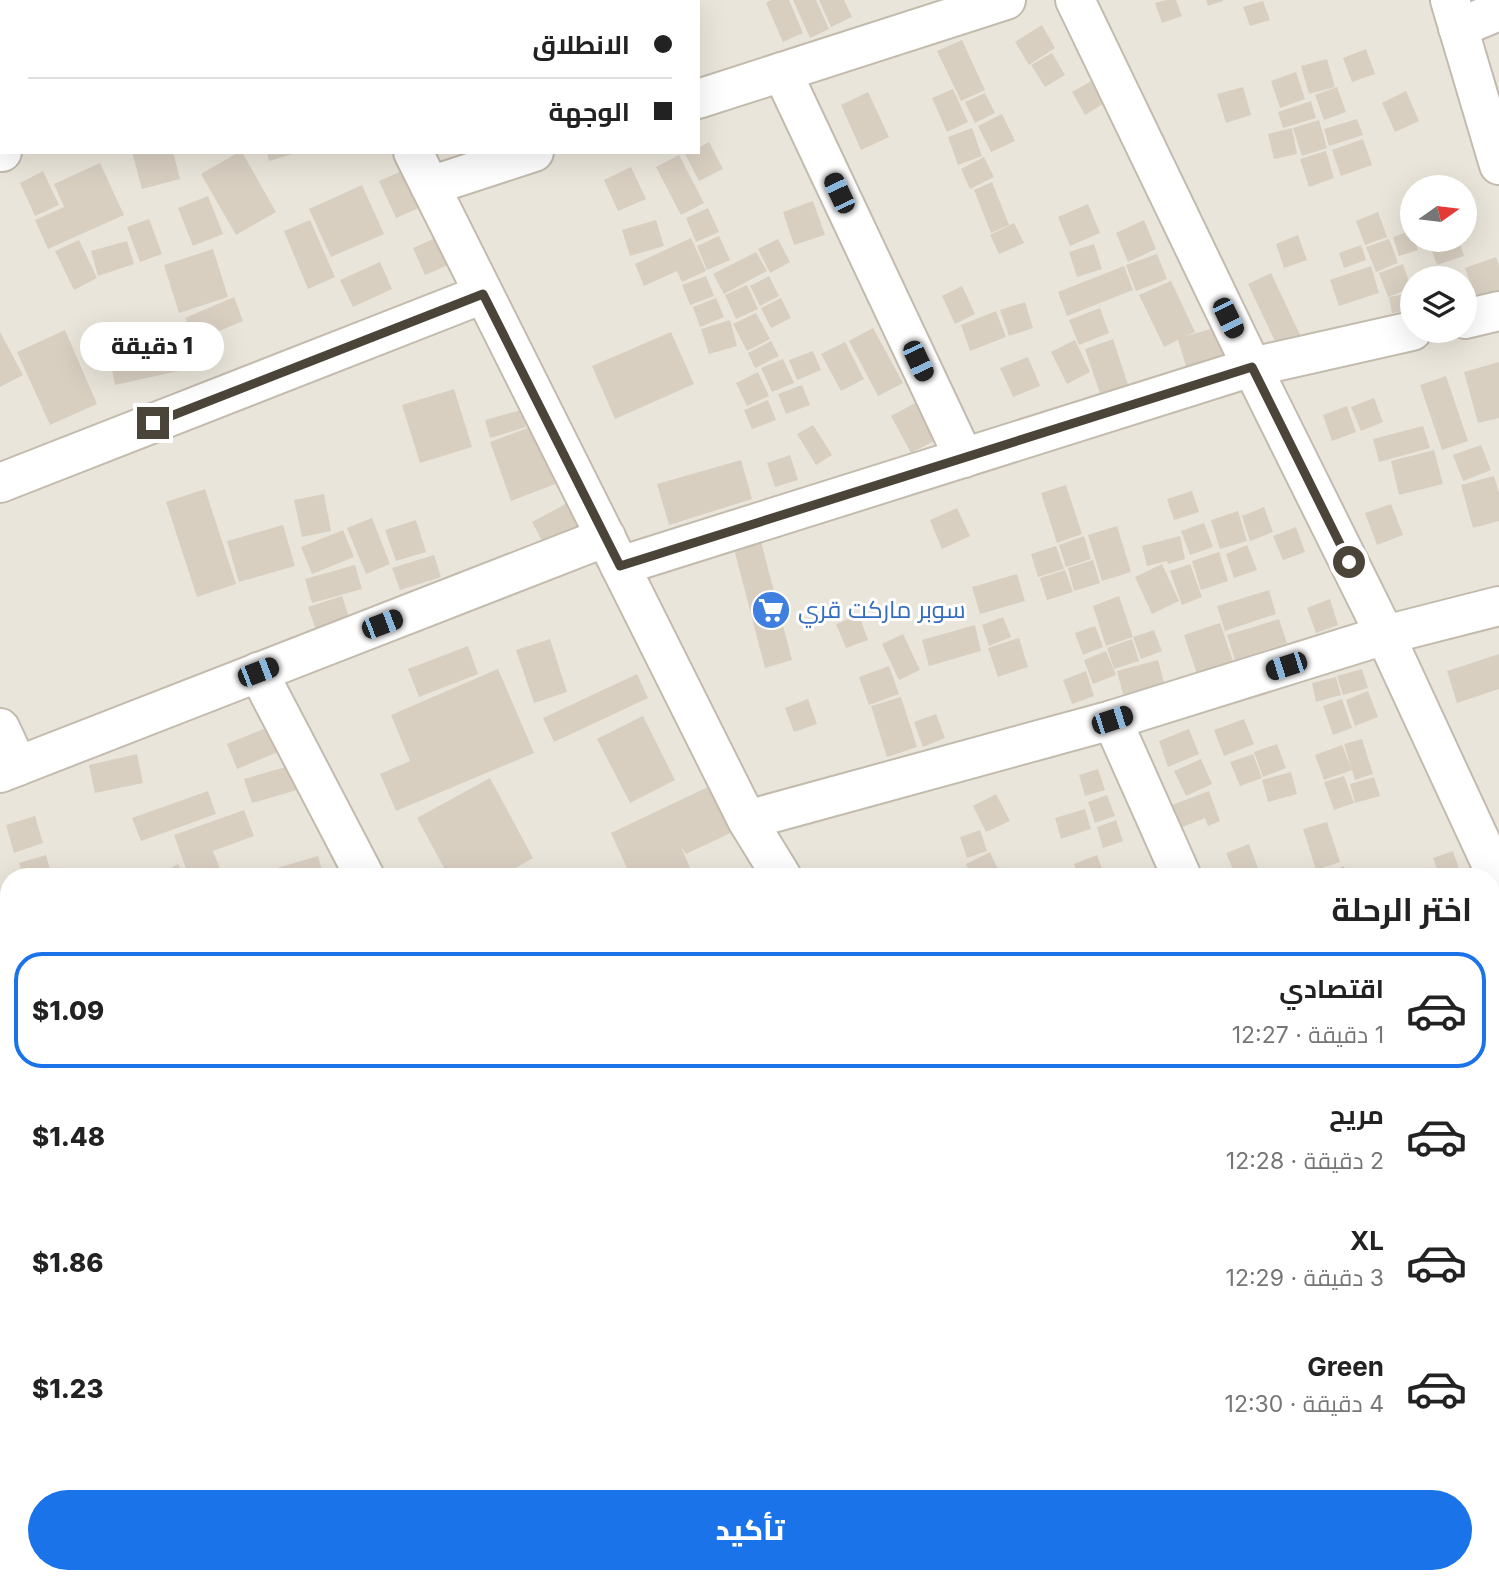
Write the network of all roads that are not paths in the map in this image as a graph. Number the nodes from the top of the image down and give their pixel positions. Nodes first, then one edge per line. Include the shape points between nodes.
1 (1006, 0) edge
2 (1075, 0) edge
3 (1499, 10) edge
4 (1454, 14) edge
5 (782, 72) junction
6 (700, 98) edge
7 (414, 154) edge
8 (528, 154) edge
9 (1499, 165) edge
10 (430, 186) junction
11 (483, 294) junction
12 (1499, 311) edge
13 (1477, 316) edge
14 (1400, 334) edge
15 (1252, 367) junction
16 (964, 458) junction
17 (0, 483) edge
18 (613, 551) junction
19 (1499, 606) edge
20 (1385, 635) junction
21 (258, 672) junction
22 (1112, 720) junction
23 (0, 728) edge
24 (9, 769) edge
25 (747, 820) junction
26 (360, 868) edge
27 (776, 868) edge
28 (1178, 868) edge
29 (1493, 868) edge

1 - 5 street
2 - 15 street
3 - 4 street
4 - 9 street
5 - 6 street
5 - 16 street
7 - 10 street
8 - 10 street
10 - 11 street
11 - 17 street
11 - 18 street
12 - 13 street
14 - 15 street
15 - 16 street
15 - 20 street
16 - 18 street
18 - 21 street
18 - 25 street
19 - 20 street
20 - 22 street
20 - 29 street
21 - 24 street
21 - 26 street
22 - 25 street
22 - 28 street
23 - 24 street
25 - 27 street

